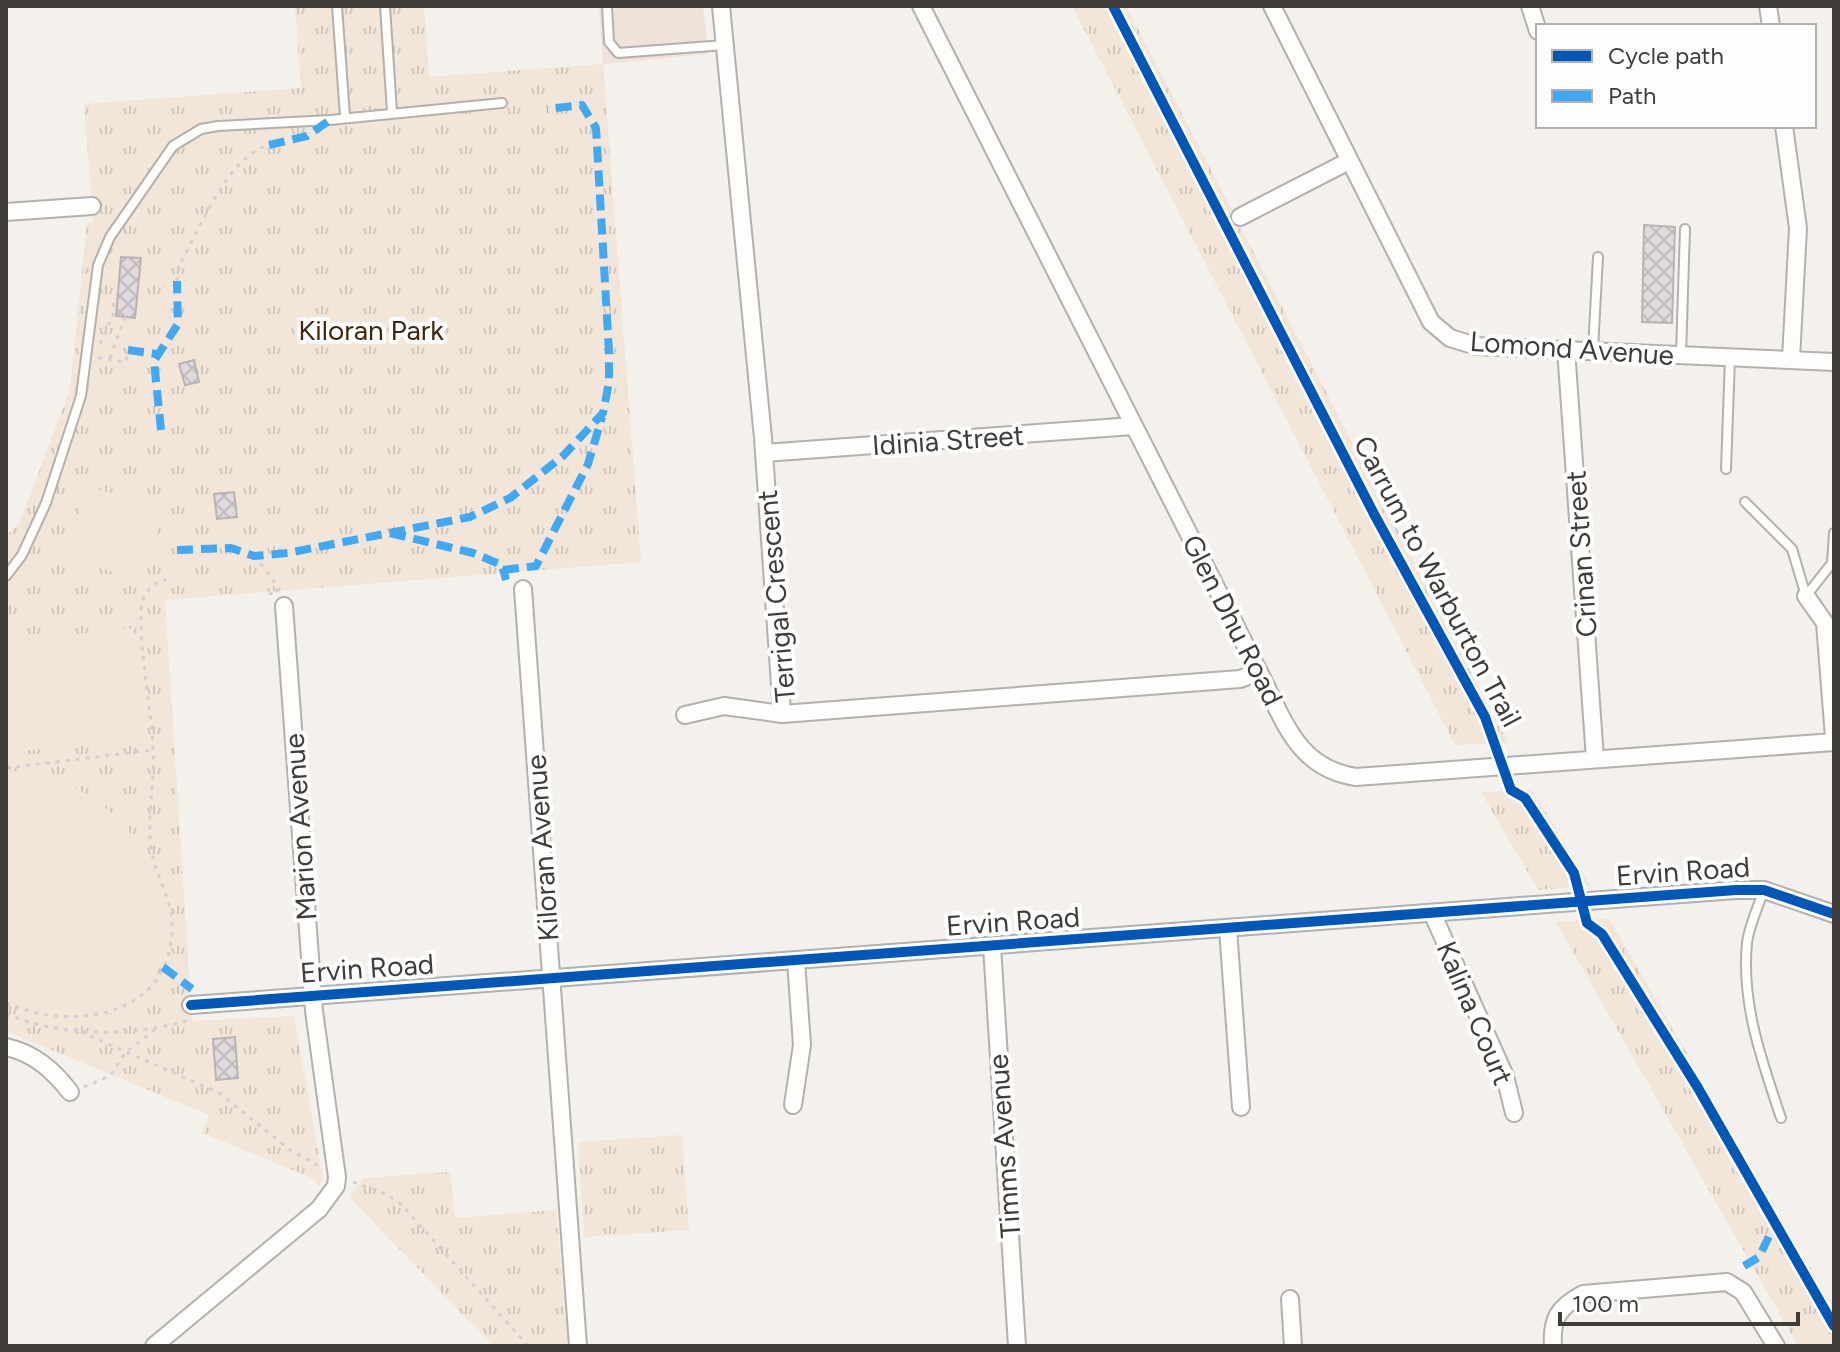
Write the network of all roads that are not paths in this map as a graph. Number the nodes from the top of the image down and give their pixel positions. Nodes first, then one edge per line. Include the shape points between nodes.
1 (337, 6) edge
2 (385, 6) edge
3 (607, 6) edge
4 (721, 6) edge
5 (921, 6) edge
6 (1272, 6) edge
7 (725, 45) junction
8 (502, 103) dead end
9 (392, 112) junction
10 (345, 116) junction
11 (1784, 128) edge
12 (1349, 161) junction
13 (92, 206) dead end
14 (6, 212) edge
15 (1240, 217) dead end
16 (1685, 229) dead end
17 (1598, 257) dead end
18 (1566, 349) junction
19 (1593, 350) junction
20 (1681, 355) junction
21 (1730, 357) junction
22 (1791, 359) junction
23 (1834, 362) edge
24 (1133, 426) junction
25 (764, 453) junction
26 (1726, 469) dead end
27 (1745, 502) dead end
28 (1834, 533) edge
29 (6, 576) edge
30 (523, 589) dead end
31 (1806, 596) junction
32 (284, 606) dead end
33 (1259, 672) junction
34 (782, 714) junction
35 (685, 715) dead end
36 (1834, 739) edge
37 (1595, 759) junction
38 (1764, 890) junction
39 (1834, 914) edge
40 (1433, 915) junction
41 (1228, 929) junction
42 (992, 946) junction
43 (796, 961) junction
44 (552, 978) junction
45 (313, 996) junction
46 (190, 1013) road end
47 (6, 1047) edge
48 (70, 1092) road end
49 (793, 1105) dead end
50 (1241, 1107) dead end
51 (1514, 1113) dead end
52 (1781, 1118) dead end
53 (1290, 1299) dead end
54 (1553, 1338) edge
55 (154, 1346) edge
56 (578, 1346) edge
57 (1017, 1346) edge
58 (1293, 1346) edge
59 (1776, 1346) edge

1 - 10 lane
2 - 9 lane
3 - 7 lane via 609,42 618,53
4 - 7 street, Terrigal Crescent
5 - 24 street, Glen Dhu Road
6 - 12 street, Lomond Avenue
7 - 25 street, Terrigal Crescent
8 - 9 lane
9 - 10 lane
10 - 29 lane via 201,129 162,158 103,251 81,396 46,503
11 - 22 street via 1798,228
12 - 15 street
12 - 18 street, Lomond Avenue via 1431,322 1450,338 1476,346
13 - 14 street
16 - 20 lane
17 - 19 lane
18 - 19 street, Lomond Avenue
18 - 37 street, Crinan Street
19 - 20 street, Lomond Avenue
20 - 21 street, Lomond Avenue
21 - 22 street, Lomond Avenue
21 - 26 lane
22 - 23 street, Lomond Avenue
24 - 25 street, Idinia Street
24 - 33 street, Glen Dhu Road
25 - 34 street, Terrigal Crescent
27 - 31 lane via 1792,549
28 - 31 lane via 1832,563
30 - 44 street, Kiloran Avenue
31 - 36 street via 1825,623
32 - 45 street, Marion Avenue
33 - 34 street, Terrigal Crescent via 1240,679
33 - 37 street, Glen Dhu Road via 1298,745 1334,774 1356,777
34 - 35 street via 724,706
36 - 37 street, Glen Dhu Road
38 - 39 street, Ervin Road
38 - 40 street, Ervin Road
38 - 52 lane via 1747,942 1748,999 1757,1047
40 - 41 street, Ervin Road
40 - 51 street, Kalina Court via 1505,1076
41 - 42 street, Ervin Road
41 - 50 street
42 - 43 street, Ervin Road
42 - 57 street, Timms Avenue
43 - 44 street, Ervin Road
43 - 49 street via 802,1045
44 - 45 street, Ervin Road
44 - 56 street, Kiloran Avenue
45 - 46 street, Ervin Road
45 - 55 street, Marion Avenue via 336,1186 319,1209
47 - 48 street via 38,1060
53 - 58 street
54 - 59 street via 1563,1305 1583,1294 1727,1282 1743,1292

